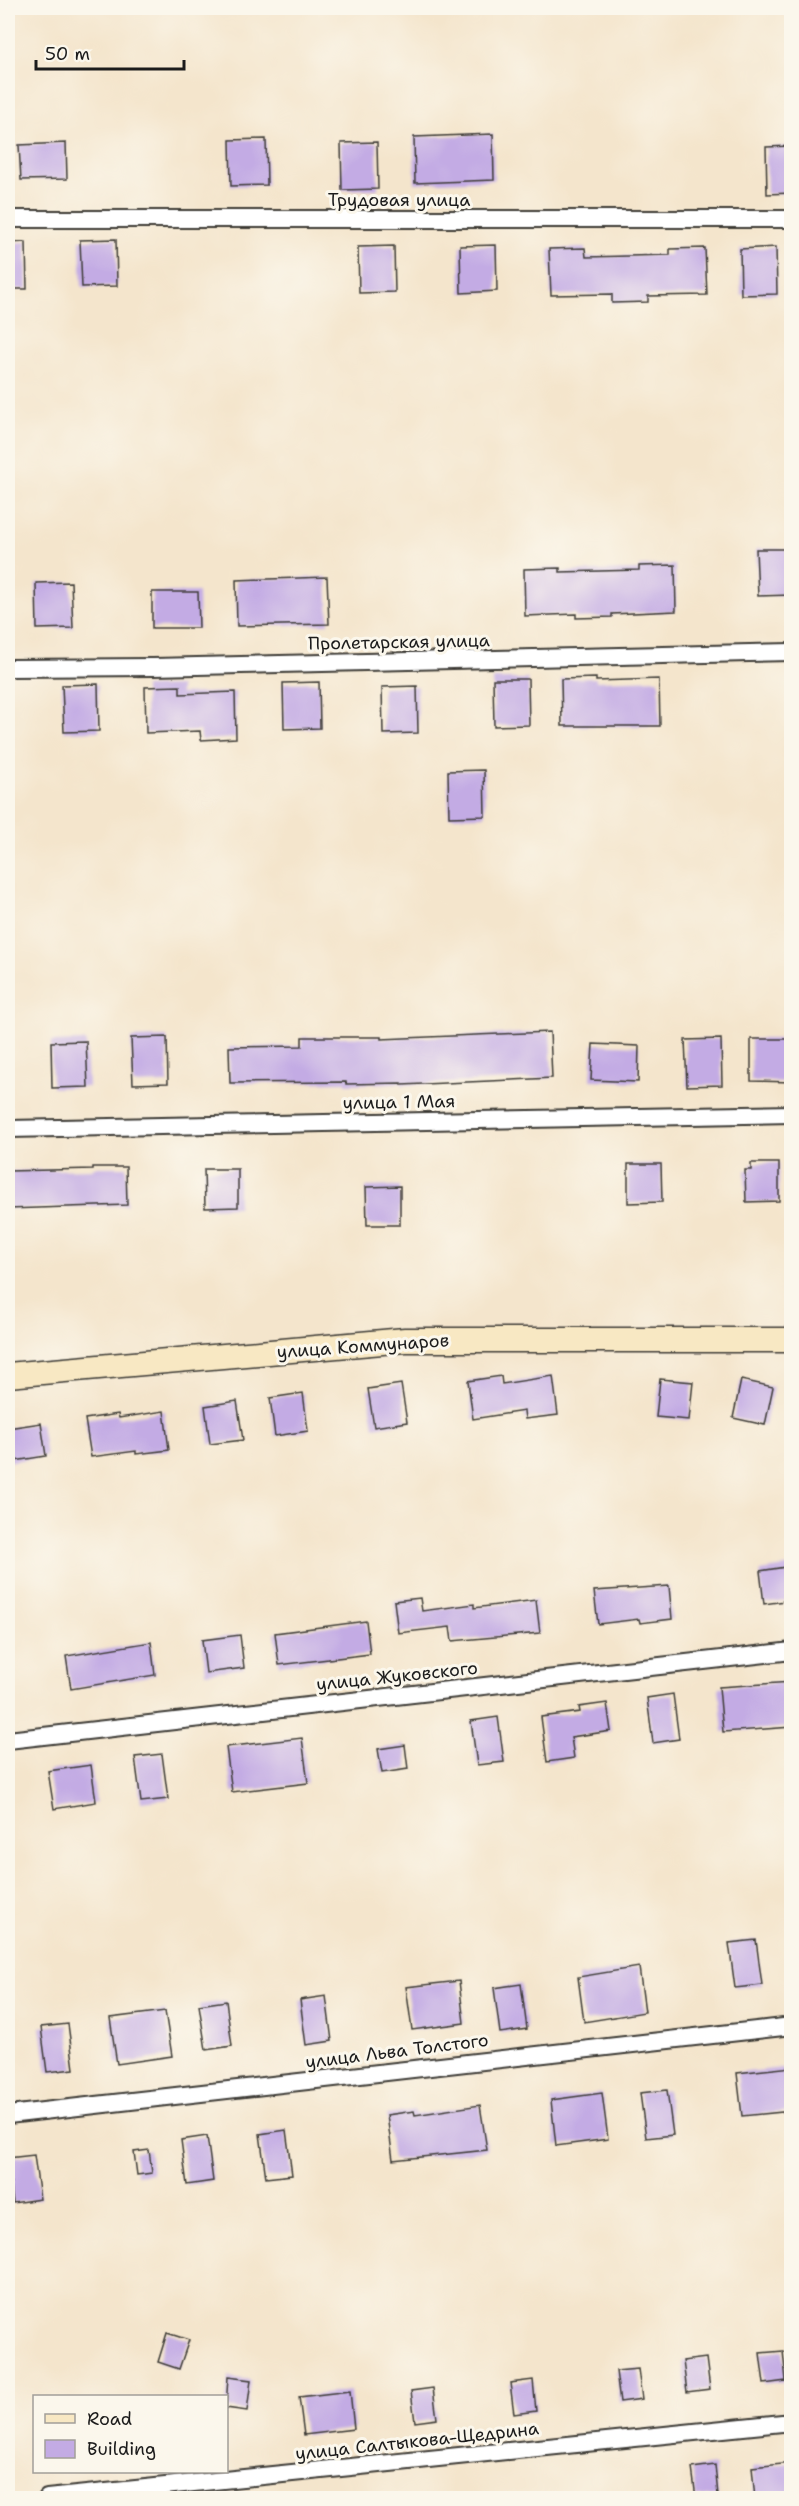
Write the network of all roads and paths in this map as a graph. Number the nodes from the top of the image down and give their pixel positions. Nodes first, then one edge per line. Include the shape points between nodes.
1 (8, 219) edge
2 (792, 219) edge
3 (792, 652) edge
4 (8, 668) edge
5 (792, 1114) edge
6 (8, 1129) edge
7 (792, 1340) edge
8 (8, 1375) edge
9 (792, 1651) edge
10 (8, 1740) edge
11 (792, 2026) edge
12 (8, 2115) edge
13 (792, 2422) edge
14 (47, 2499) edge

1 - 2 street, Трудовая улица
3 - 4 street, Пролетарская улица
5 - 6 street, улица 1 Мая
7 - 8 main road, улица Коммунаров via 405,1340
9 - 10 street, улица Жуковского
11 - 12 street, улица Льва Толстого
13 - 14 street, улица Салтыкова-Щедрина

